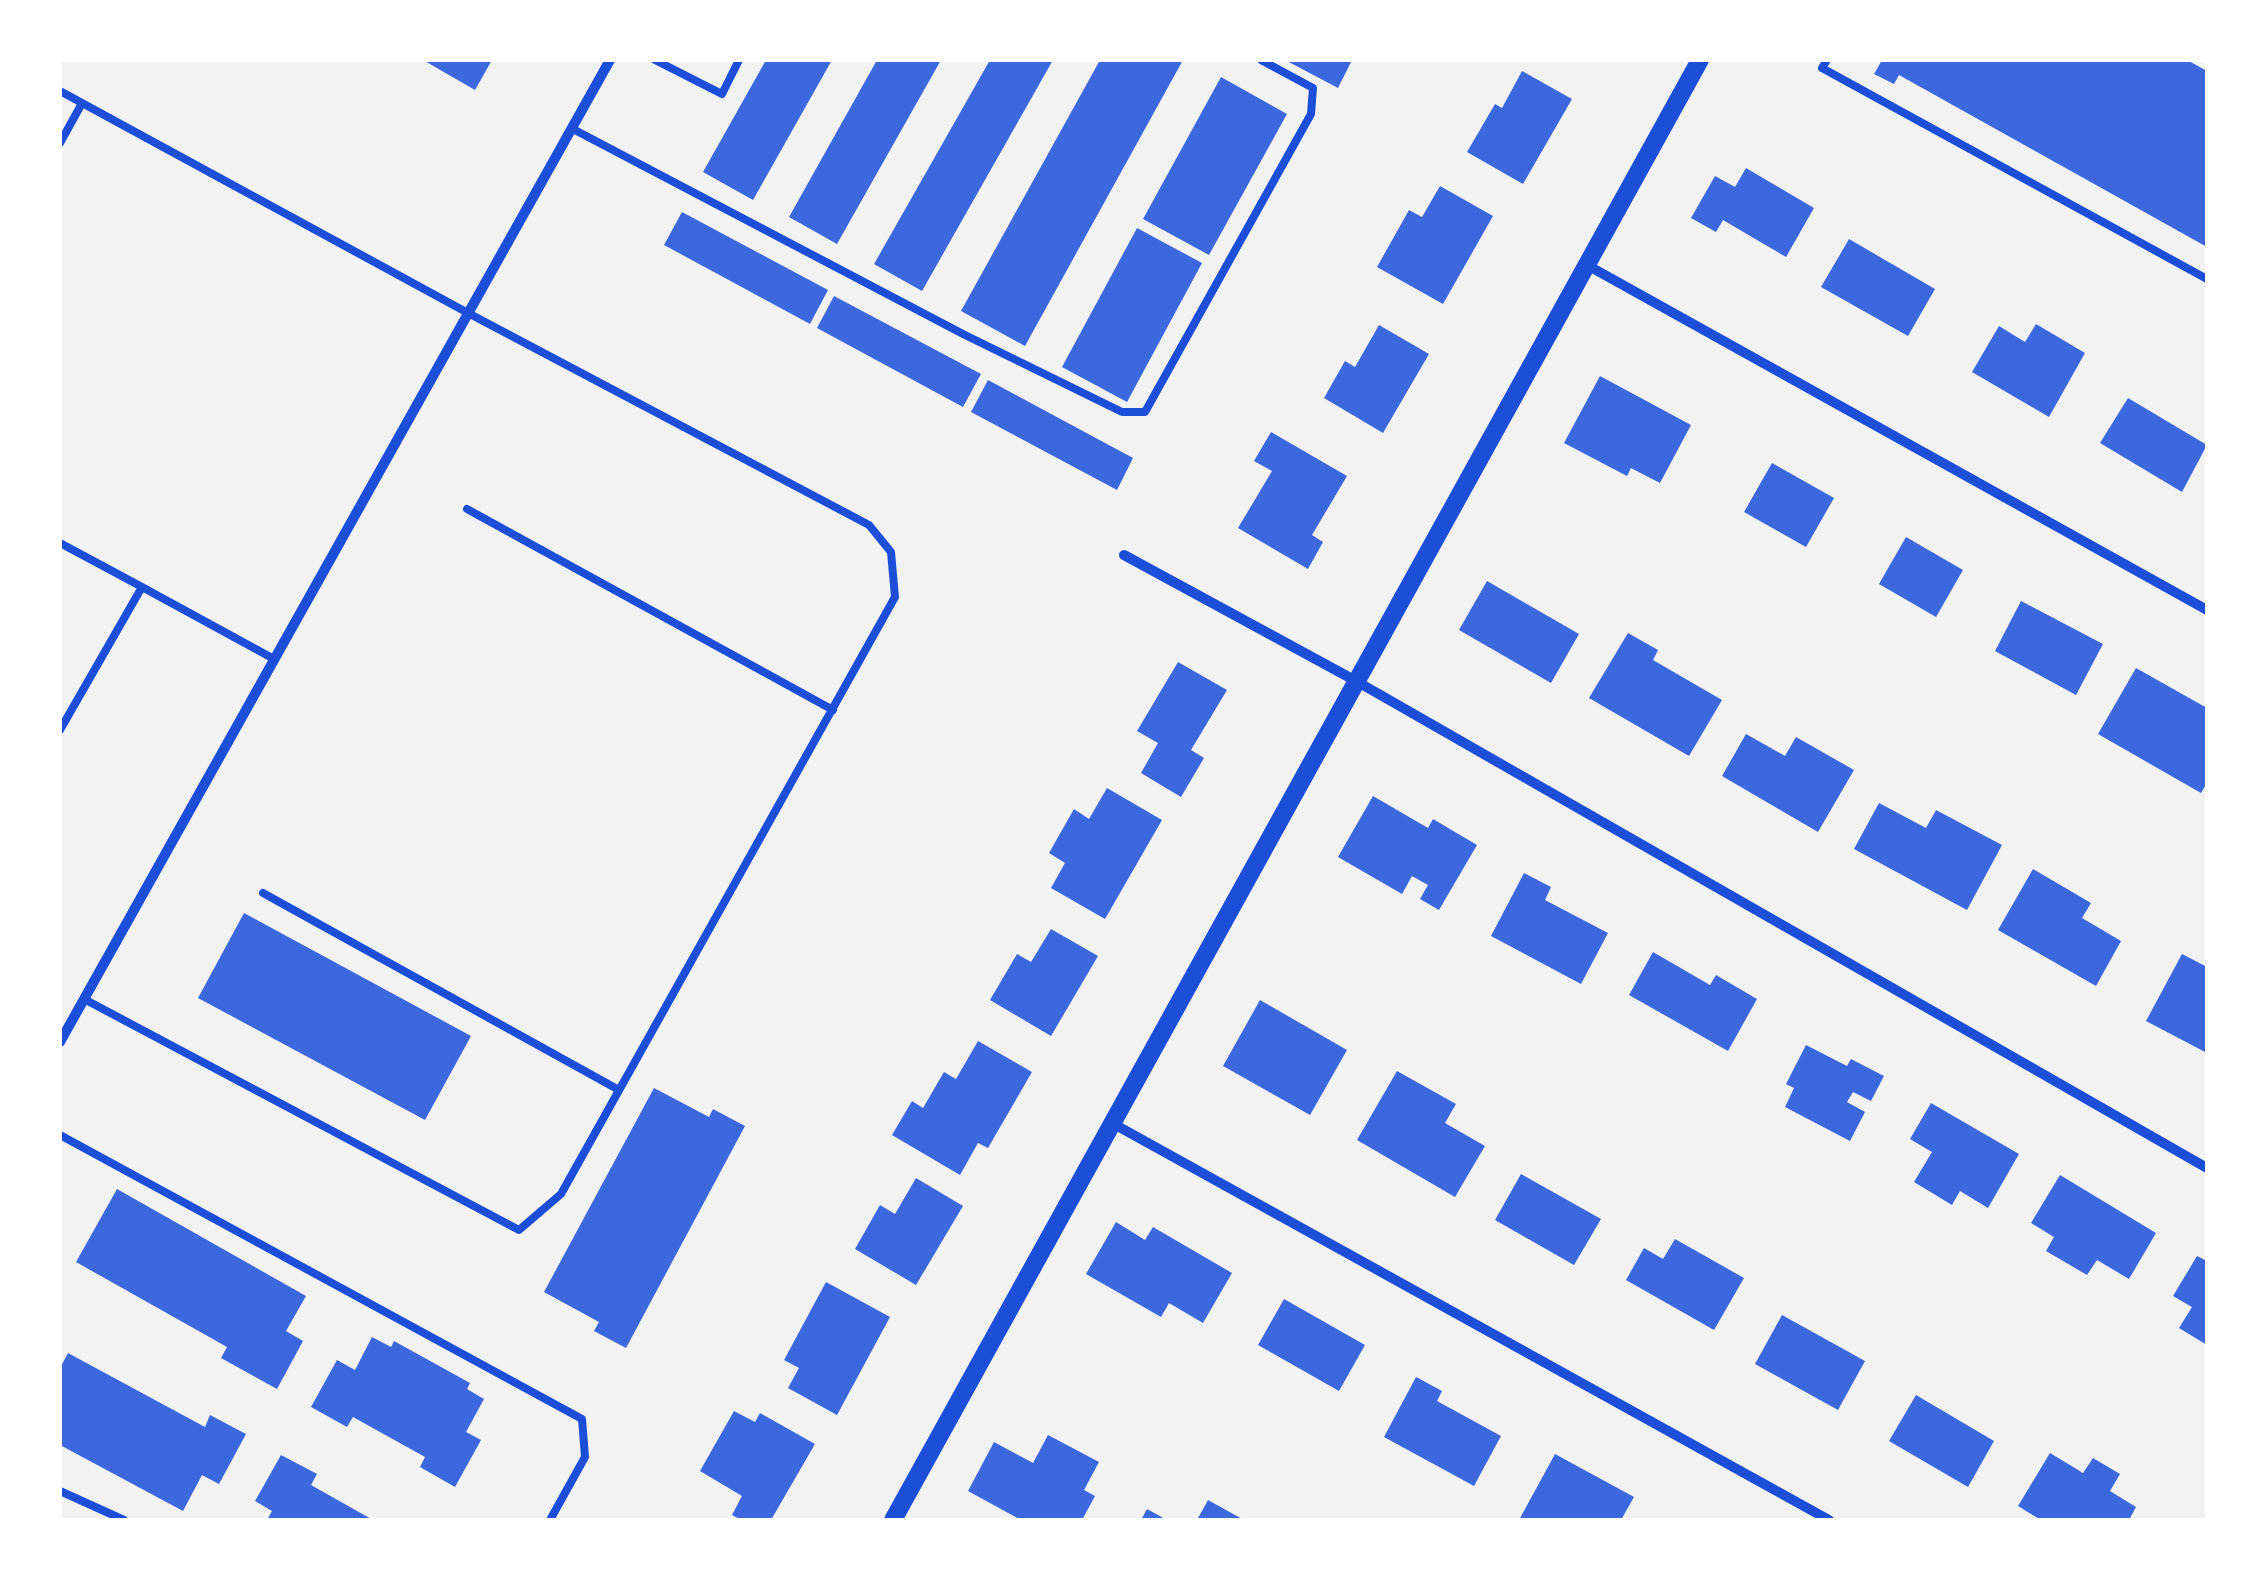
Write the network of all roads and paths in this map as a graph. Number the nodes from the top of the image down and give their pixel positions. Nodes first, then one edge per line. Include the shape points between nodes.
1 (610, 60) edge
2 (655, 60) edge
3 (739, 60) edge
4 (1261, 60) edge
5 (1700, 60) edge
6 (1827, 60) edge
7 (60, 91) edge
8 (82, 106) junction
9 (572, 128) junction
10 (60, 143) edge
11 (1587, 264) junction
12 (2207, 279) edge
13 (468, 314) junction
14 (467, 510) dead end
15 (60, 544) edge
16 (1124, 556) dead end
17 (142, 588) junction
18 (2207, 610) edge
19 (274, 659) junction
20 (1356, 681) junction
21 (832, 710) junction
22 (60, 730) edge
23 (263, 893) dead end
24 (84, 999) junction
25 (60, 1042) edge
26 (619, 1090) junction
27 (1112, 1123) junction
28 (60, 1135) edge
29 (2207, 1168) edge
30 (60, 1491) edge
31 (124, 1520) edge
32 (550, 1520) edge
33 (893, 1520) edge
34 (1828, 1520) edge

1 - 9 street
2 - 3 lane via 722,94
4 - 9 lane via 1313,88 1311,114 1146,412 1122,412 998,351
5 - 11 street
6 - 12 lane via 1822,68
7 - 8 lane
8 - 10 lane
8 - 13 lane
9 - 13 street
11 - 18 street
11 - 20 street
13 - 19 street
13 - 21 lane via 869,525 890,552 895,598
14 - 21 lane
15 - 17 lane
16 - 20 street
17 - 19 lane
17 - 22 lane
19 - 24 street
20 - 27 street
20 - 29 street
21 - 26 lane
23 - 26 lane
24 - 25 street
24 - 26 lane via 519,1230 561,1194
27 - 33 street
27 - 34 street
28 - 32 lane via 582,1419 585,1456
30 - 31 lane

